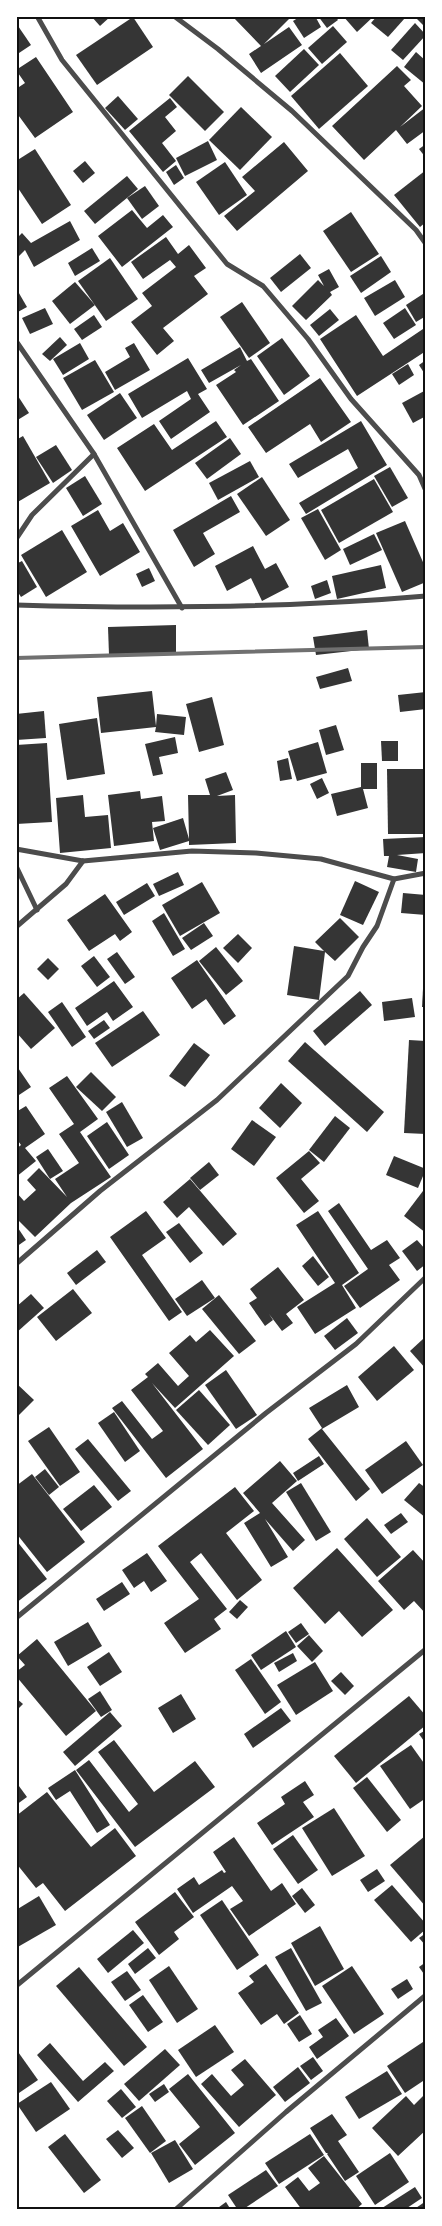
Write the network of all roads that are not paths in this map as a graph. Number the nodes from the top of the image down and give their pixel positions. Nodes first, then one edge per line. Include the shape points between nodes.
1 (37, 16) edge
2 (174, 16) edge
3 (426, 244) edge
4 (16, 341) edge
5 (94, 454) junction
6 (426, 491) edge
7 (16, 539) edge
8 (426, 596) edge
9 (16, 605) edge
10 (182, 608) junction
11 (16, 849) edge
12 (83, 861) junction
13 (16, 866) edge
14 (426, 872) edge
15 (394, 879) junction
16 (38, 910) junction
17 (16, 927) edge
18 (16, 1264) edge
19 (426, 1277) edge
20 (16, 1618) edge
21 (426, 1649) edge
22 (16, 1986) edge
23 (426, 1995) edge
24 (175, 2210) edge

1 - 6 street via 62,60 227,264 263,286 308,338 351,399 419,475
2 - 3 street via 292,111 416,230
4 - 5 street
5 - 7 street via 32,515
5 - 10 street
8 - 10 street via 360,602
9 - 10 street
11 - 12 street
12 - 15 street via 192,851 256,853 321,858
12 - 16 street via 66,884
13 - 16 street
14 - 15 street
15 - 18 street via 377,926 348,976 217,1100 100,1192
16 - 17 street
19 - 20 street via 356,1344 266,1413
21 - 22 street
23 - 24 street

